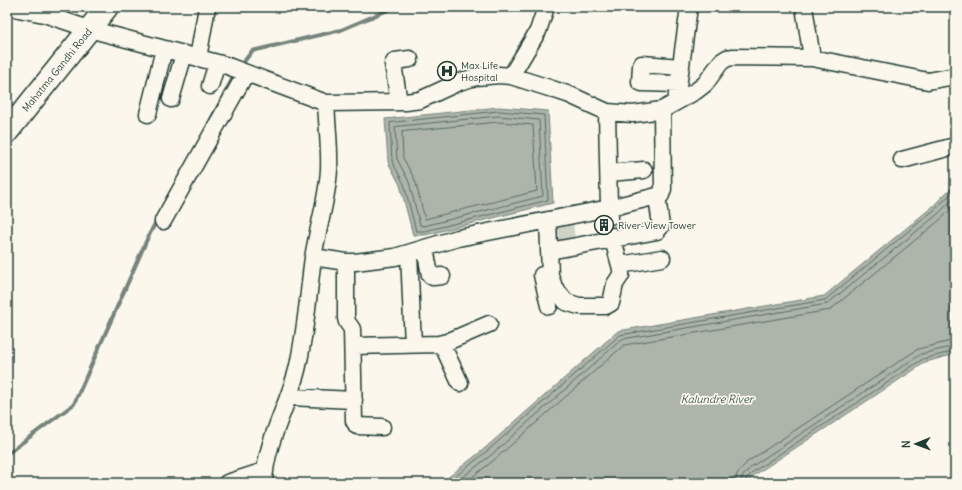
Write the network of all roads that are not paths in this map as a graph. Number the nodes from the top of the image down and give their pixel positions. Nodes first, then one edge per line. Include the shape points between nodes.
1 (107, 7) edge
2 (207, 7) edge
3 (544, 7) edge
4 (689, 7) edge
5 (804, 7) edge
6 (17, 8) edge
7 (89, 29) junction
8 (164, 49) junction
9 (191, 56) junction
10 (812, 58) junction
11 (410, 59) dead end
12 (223, 65) junction
13 (681, 67) junction
14 (246, 73) junction
15 (511, 76) junction
16 (955, 76) edge
17 (678, 84) junction
18 (210, 86) dead end
19 (172, 99) dead end
20 (399, 102) junction
21 (676, 102) junction
22 (326, 103) junction
23 (662, 110) junction
24 (607, 112) junction
25 (148, 114) dead end
26 (7, 132) edge
27 (955, 146) edge
28 (902, 160) dead end
29 (644, 170) dead end
30 (609, 173) junction
31 (656, 196) junction
32 (611, 211) junction
33 (163, 220) dead end
34 (558, 232) junction
35 (613, 237) junction
36 (425, 248) junction
37 (409, 253) junction
38 (314, 257) junction
39 (662, 258) dead end
40 (346, 262) junction
41 (620, 265) junction
42 (442, 276) dead end
43 (549, 306) dead end
44 (489, 324) dead end
45 (442, 344) junction
46 (414, 345) junction
47 (353, 346) junction
48 (460, 383) dead end
49 (289, 397) junction
50 (354, 400) junction
51 (382, 427) dead end
52 (264, 477) edge
53 (227, 483) edge

1 - 7 main road, Mahatma Gandhi Road
2 - 9 street
3 - 15 street via 538,31
4 - 13 street
5 - 10 street
6 - 7 street
7 - 8 street
7 - 26 main road, Mahatma Gandhi Road
8 - 9 street
8 - 25 street
9 - 12 street
9 - 19 street
10 - 16 street via 928,81
10 - 21 street via 726,58 705,84
11 - 20 street via 395,61 393,64
12 - 14 street
12 - 18 street
13 - 17 street
13 - 17 street via 642,64 641,66 642,83
14 - 22 street
14 - 33 street
15 - 20 street via 476,77 420,100
15 - 24 street via 570,95
17 - 21 street
20 - 22 street
21 - 23 street
22 - 38 street via 328,184
23 - 24 street via 633,114
23 - 31 street via 663,189 660,195
24 - 30 street
27 - 28 street
29 - 30 street
30 - 32 street
31 - 32 street
31 - 35 street via 661,226 657,230
32 - 34 street
34 - 35 street
34 - 36 street via 458,238
34 - 41 street via 550,275 554,287 566,302 579,306 606,306 611,303 615,284 621,275
34 - 43 street via 540,263
35 - 41 street
36 - 37 street
36 - 42 street via 430,274 432,277
37 - 40 street
37 - 46 street
38 - 40 street
38 - 49 street via 305,324
39 - 41 street
40 - 47 street via 346,318 352,329
44 - 45 street
45 - 46 street
45 - 48 street
46 - 47 street
47 - 50 street
49 - 50 street
49 - 52 street via 274,436
50 - 51 street via 354,421 357,426
52 - 53 street

